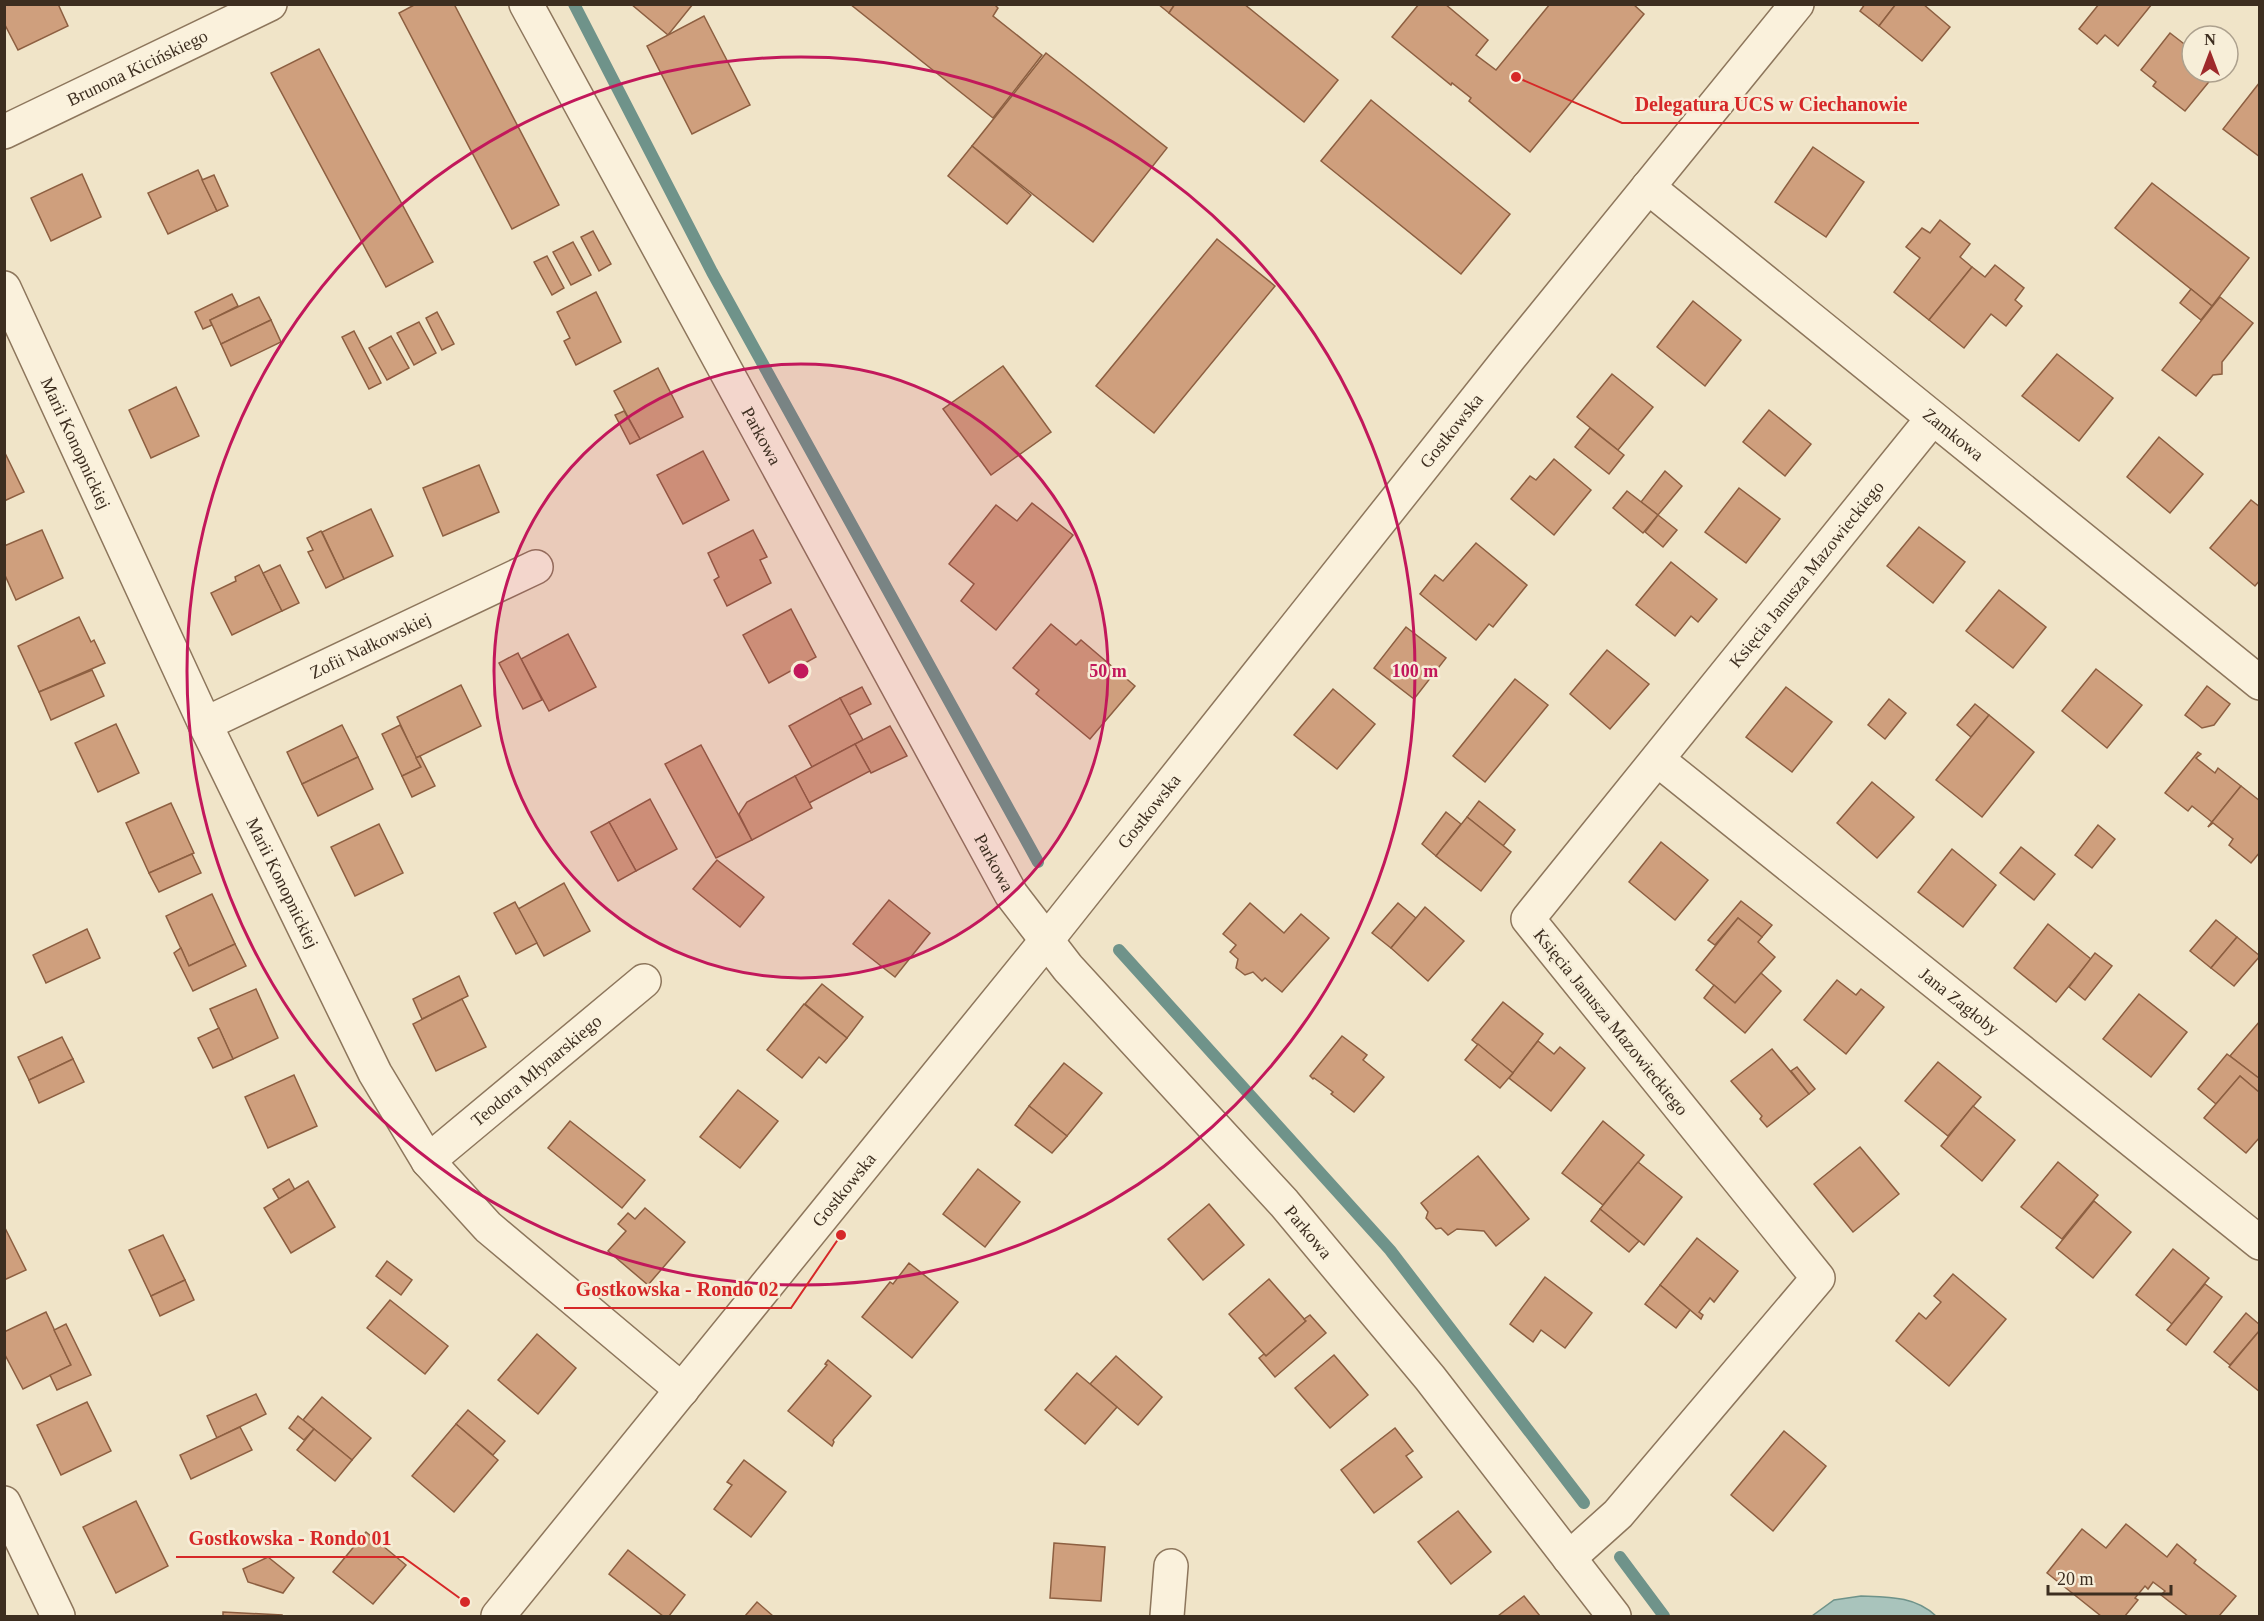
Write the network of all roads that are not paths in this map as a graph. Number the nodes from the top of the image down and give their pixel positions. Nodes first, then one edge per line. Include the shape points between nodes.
1 (270, 4) edge
2 (526, 4) edge
3 (1797, 4) edge
4 (4, 132) edge
5 (1648, 187) junction
6 (4, 288) edge
7 (1932, 419) junction
8 (536, 567) dead end
9 (2259, 683) edge
10 (205, 724) junction
11 (1658, 760) junction
12 (1046, 941) junction
13 (644, 981) dead end
14 (428, 1161) junction
15 (2259, 1243) edge
16 (682, 1390) junction
17 (4, 1503) edge
18 (1569, 1558) junction
19 (1171, 1566) dead end
20 (58, 1617) edge
21 (498, 1617) edge
22 (1167, 1617) edge
23 (1614, 1617) edge

1 - 4 street, Brunona Kicińskiego
2 - 12 street, Parkowa via 1011,894
3 - 5 street, Gostkowska
5 - 7 street, Zamkowa
5 - 12 street, Gostkowska
6 - 10 street, Marii Konopnickiej
7 - 9 street, Zamkowa
7 - 11 street, Księcia Janusza Mazowieckiego
8 - 10 street, Zofii Nałkowskiej
10 - 14 street, Marii Konopnickiej via 375,1073
11 - 15 street, Jana Zagłoby
11 - 18 street, Księcia Janusza Mazowieckiego via 1528,919 1818,1278 1618,1514
12 - 16 street, Gostkowska
12 - 18 street, Parkowa via 1284,1203 1430,1377
13 - 14 street, Teodora Młynarskiego
14 - 16 street, Marii Konopnickiej via 488,1227
16 - 21 street, Gostkowska
17 - 20 street
18 - 23 street, Parkowa
19 - 22 street

